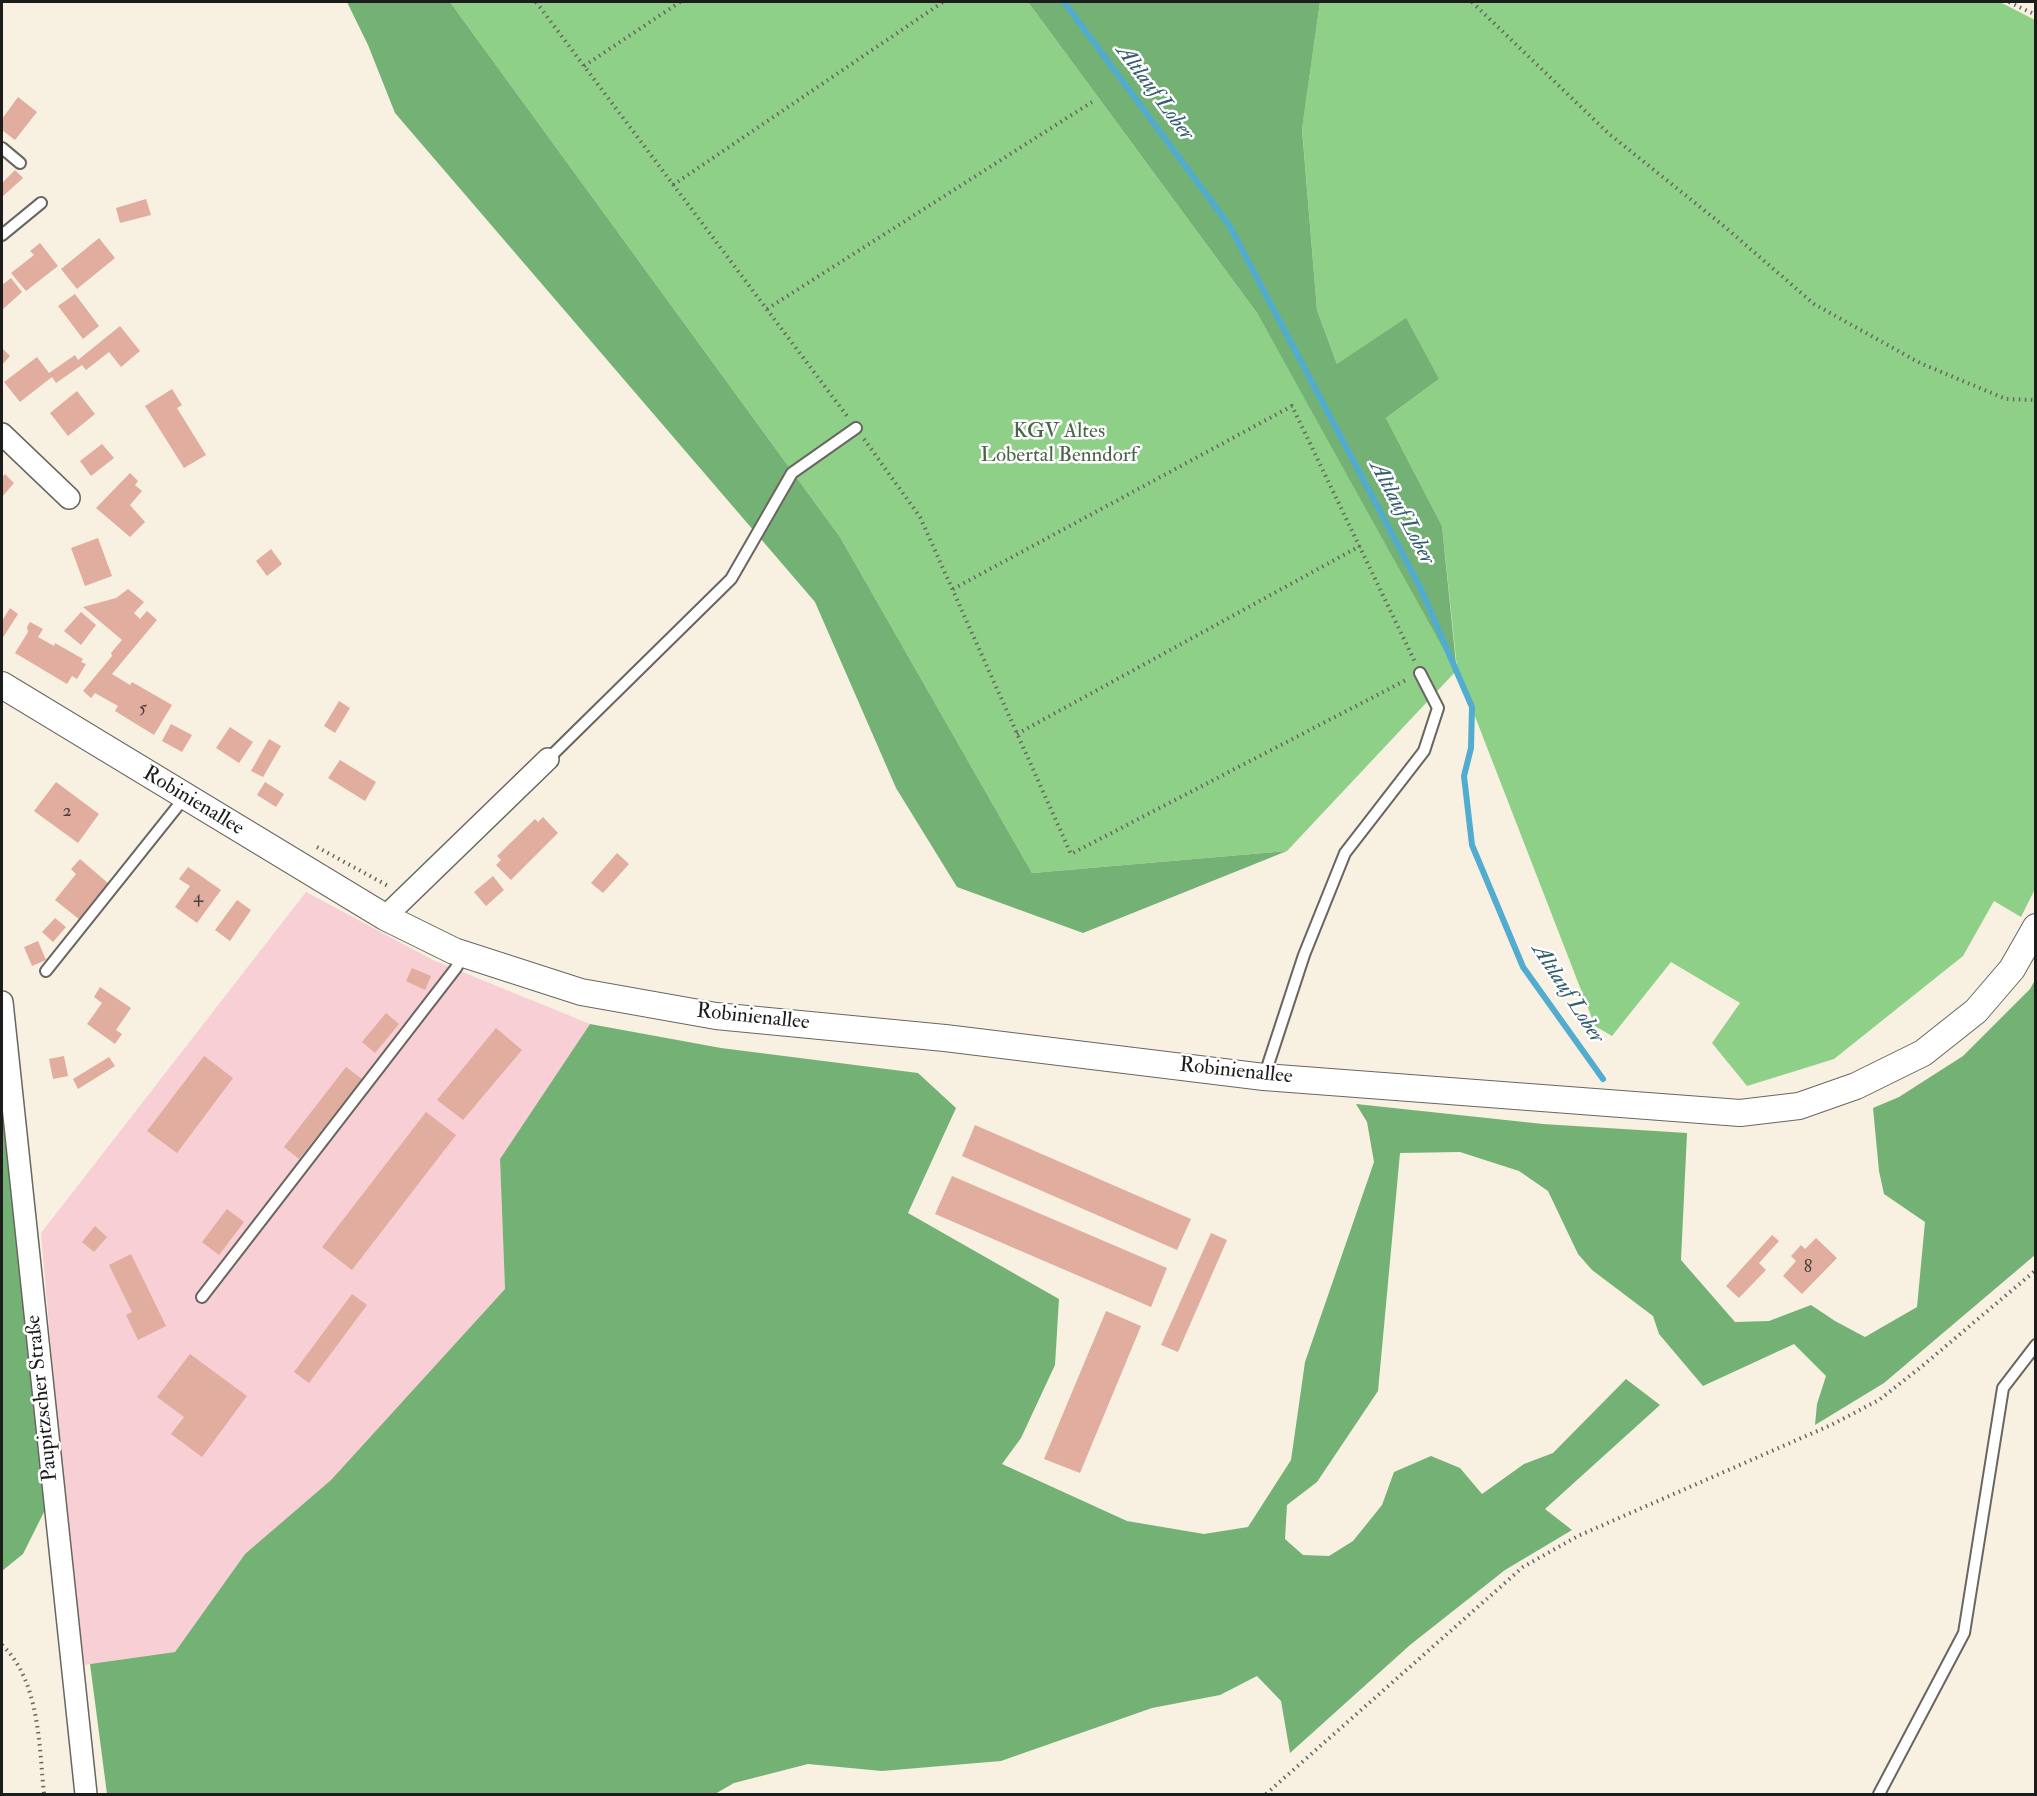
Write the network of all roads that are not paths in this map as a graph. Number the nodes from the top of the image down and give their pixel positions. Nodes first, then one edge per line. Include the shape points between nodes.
1 (2, 148) edge
2 (20, 163) dead end
3 (41, 203) dead end
4 (2, 235) edge
5 (855, 428) road end
6 (2, 434) edge
7 (69, 498) dead end
8 (1420, 673) road end
9 (2, 685) edge
10 (548, 759) joint
11 (186, 797) junction
12 (385, 916) junction
13 (2036, 927) edge
14 (464, 954) junction
15 (46, 971) dead end
16 (2, 1002) edge
17 (1264, 1077) junction
18 (202, 1297) dead end
19 (2036, 1345) edge
20 (86, 1794) edge
21 (1879, 1794) edge

1 - 2 lane
3 - 4 lane
5 - 10 lane via 792,473 731,579
6 - 7 street
8 - 17 lane via 1438,708 1424,751 1345,853
9 - 11 street, Robinienallee
10 - 12 street
11 - 12 street, Robinienallee
11 - 15 lane
12 - 14 street, Robinienallee
13 - 17 street, Robinienallee via 2012,969 1976,1011 1923,1053 1856,1086 1799,1106 1740,1113
14 - 17 street, Robinienallee via 581,992 716,1016 945,1038
14 - 18 lane
16 - 20 street, Paupitzscher Straße
19 - 21 lane via 2002,1388 1964,1633

